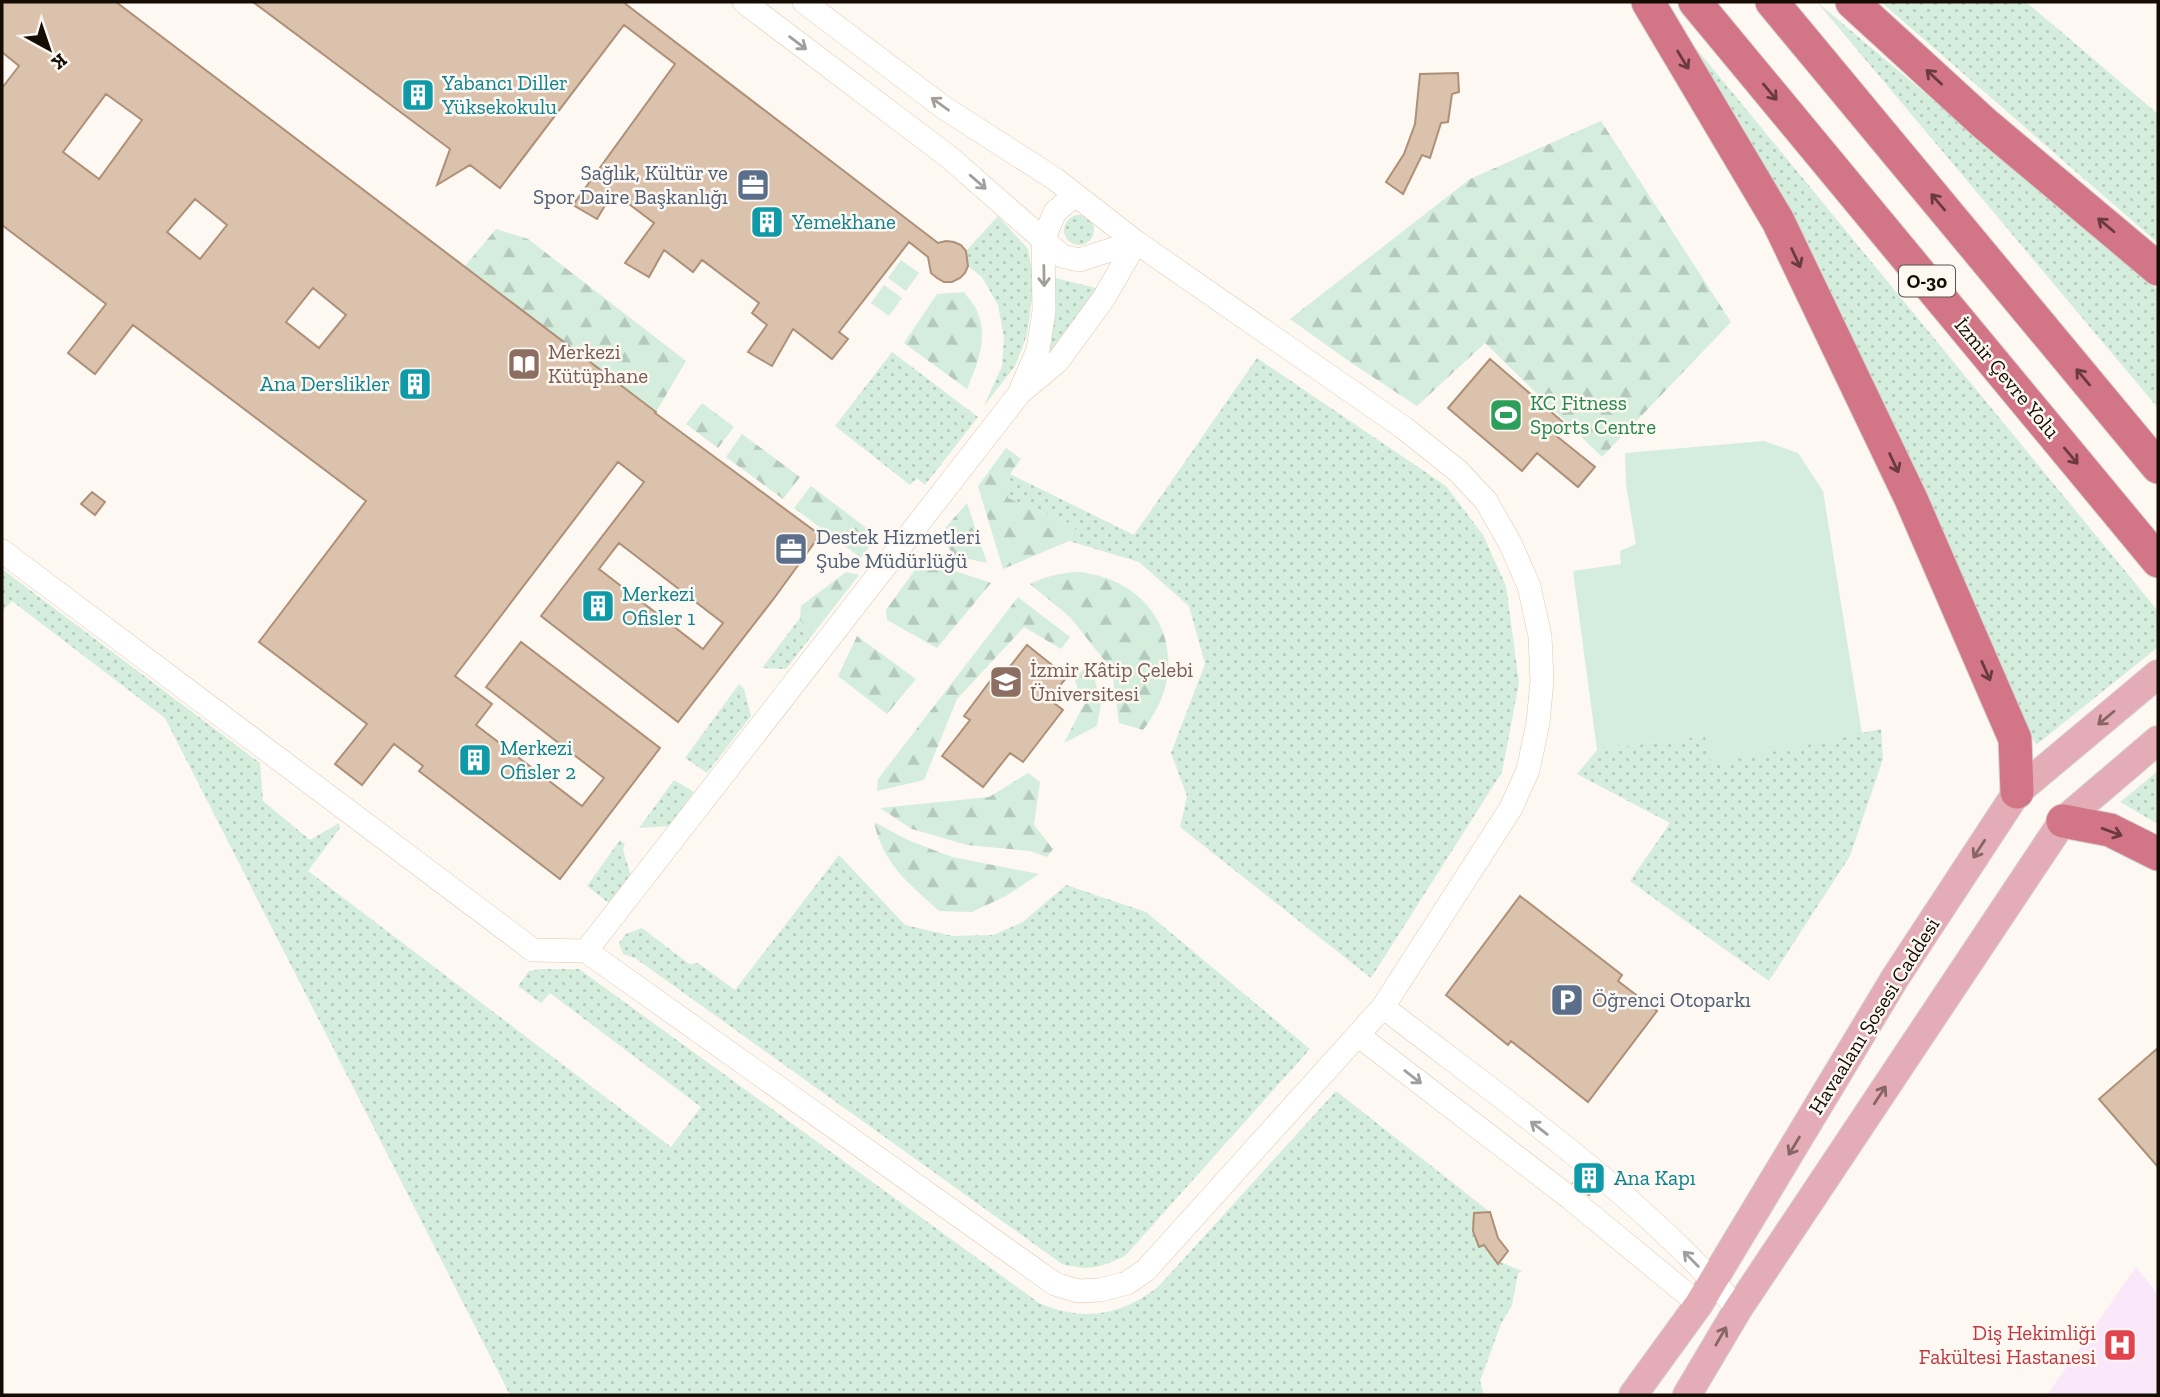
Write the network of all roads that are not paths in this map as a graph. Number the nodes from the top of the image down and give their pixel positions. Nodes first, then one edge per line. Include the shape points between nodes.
1 (744, 2) edge
2 (804, 2) edge
3 (1648, 2) edge
4 (1695, 2) edge
5 (1772, 2) edge
6 (1852, 2) edge
7 (1075, 195) junction
8 (1044, 240) junction
9 (1136, 242) junction
10 (2158, 269) edge
11 (1019, 394) junction
12 (2158, 467) edge
13 (2, 551) edge
14 (2158, 561) edge
15 (2158, 674) edge
16 (2158, 740) edge
17 (2017, 792) junction
18 (2063, 821) junction
19 (2158, 854) edge
20 (586, 951) junction
21 (1383, 1007) junction
22 (1359, 1036) junction
23 (1706, 1292) junction
24 (1738, 1309) junction
25 (1633, 1395) edge
26 (1687, 1395) edge

1 -> 8 street via 950,157
7 -> 2 street via 943,107
3 -> 17 highway via 1778,221 1911,499 2015,739
4 -> 14 highway, İzmir Çevre Yolu / O-30
12 -> 5 highway, O-30
10 -> 6 highway via 1984,123
7 - 8 street via 1055,212
7 - 9 street
8 - 9 street via 1062,256 1079,260
8 -> 11 street via 1044,312 1038,349
9 - 11 street via 1104,299 1058,361
9 - 21 street via 1405,428 1458,471 1486,501 1529,586 1540,636 1542,681 1528,770 1511,808
11 - 20 street
13 - 20 street via 533,950
15 -> 17 main road, Havaalanı Şosesi Caddesi
16 - 18 main road
17 -> 23 main road, Havaalanı Şosesi Caddesi via 1895,978
18 -> 19 highway via 2110,830
24 -> 18 main road
20 - 22 street via 1055,1284 1078,1291 1127,1283 1146,1270
21 - 22 street
23 -> 21 street via 1661,1228
22 -> 23 street via 1570,1198
23 - 24 street
23 - 25 main road, Havaalanı Şosesi Caddesi
26 -> 24 main road

